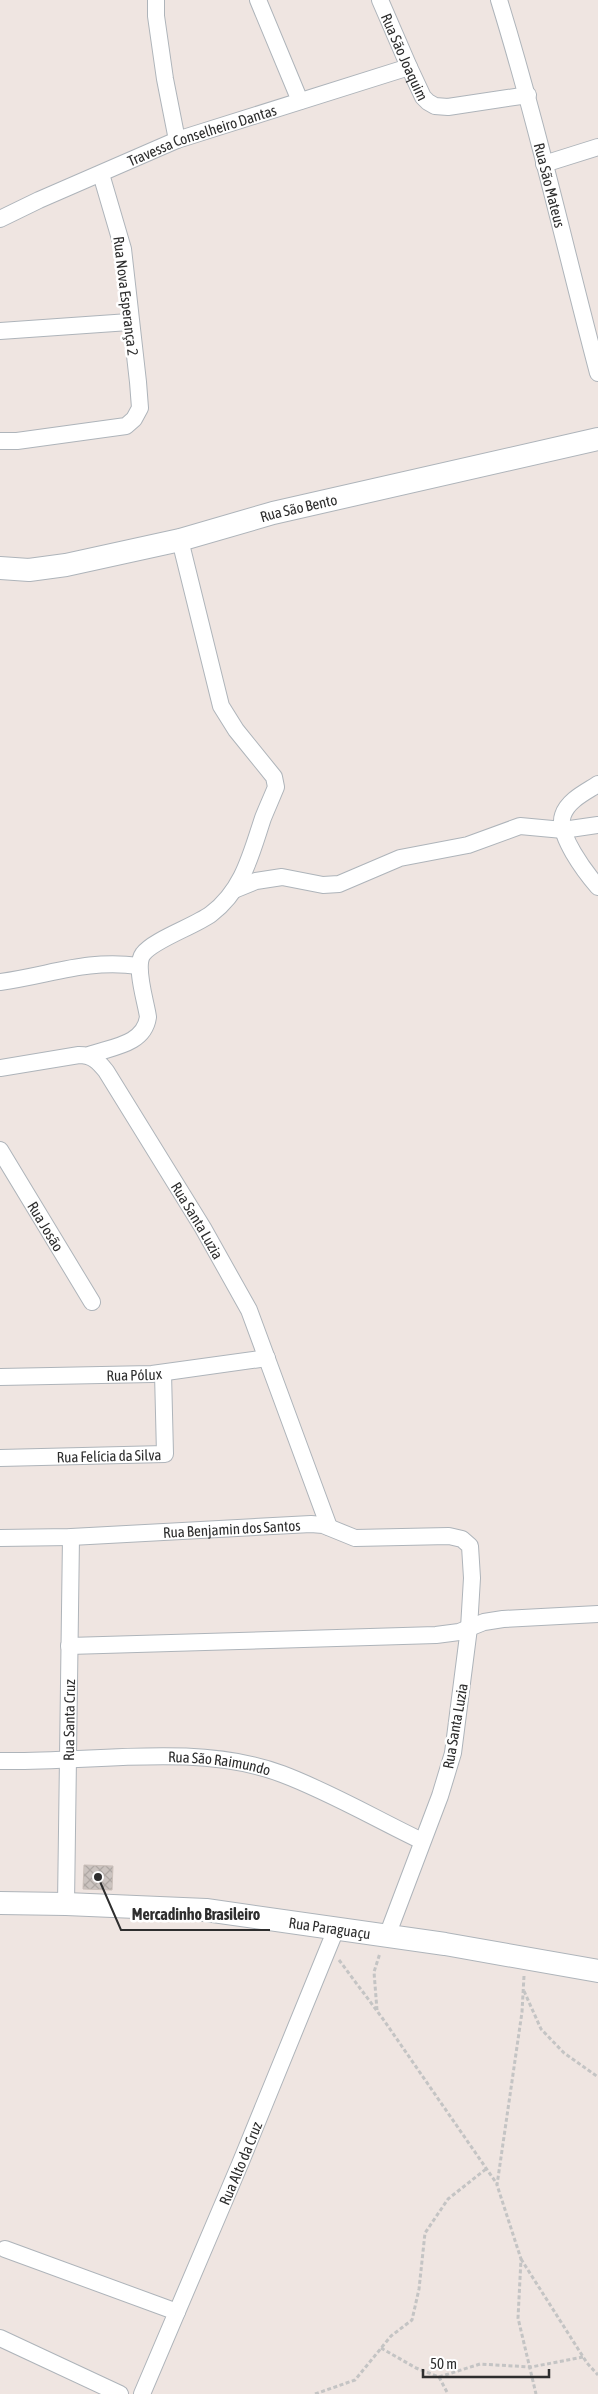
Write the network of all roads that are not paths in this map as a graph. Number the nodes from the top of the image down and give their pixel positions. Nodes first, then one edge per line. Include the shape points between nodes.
1 (156, 0) edge
2 (258, 0) edge
3 (380, 0) edge
4 (499, 0) edge
5 (409, 67) junction
6 (528, 95) junction
7 (300, 101) junction
8 (177, 140) junction
9 (598, 147) edge
10 (544, 164) junction
11 (101, 174) junction
12 (0, 220) edge
13 (129, 322) junction
14 (0, 331) edge
15 (598, 373) edge
16 (598, 439) edge
17 (0, 441) edge
18 (180, 540) junction
19 (0, 568) edge
20 (598, 784) edge
21 (598, 826) edge
22 (563, 830) junction
23 (598, 887) edge
24 (234, 890) junction
25 (140, 966) junction
26 (0, 982) edge
27 (89, 1055) junction
28 (0, 1068) edge
29 (0, 1150) edge
30 (92, 1302) dead end
31 (267, 1358) junction
32 (164, 1373) junction
33 (0, 1377) edge
34 (0, 1458) edge
35 (328, 1526) junction
36 (71, 1537) junction
37 (0, 1538) edge
38 (462, 1539) joint
39 (598, 1614) edge
40 (469, 1628) junction
41 (69, 1646) junction
42 (67, 1760) junction
43 (0, 1762) edge
44 (422, 1841) junction
45 (0, 1903) edge
46 (66, 1904) junction
47 (387, 1936) junction
48 (333, 1938) junction
49 (598, 1971) edge
50 (5, 2249) dead end
51 (177, 2312) junction
52 (0, 2338) edge
53 (120, 2394) edge
54 (142, 2394) edge

1 - 8 street
2 - 7 street
3 - 5 street, Rua São Joaquim
4 - 6 street, Rua São Mateus
5 - 6 street, Rua São Joaquim via 423,97 441,108
5 - 7 street, Travessa Conselheiro Dantas
6 - 10 street, Rua São Mateus
7 - 8 street, Travessa Conselheiro Dantas
8 - 11 street, Travessa Conselheiro Dantas
9 - 10 street
10 - 15 street, Rua São Mateus
11 - 12 street, Travessa Conselheiro Dantas
11 - 13 street, Rua Nova Esperança 2 via 123,249
13 - 14 street
13 - 17 street, Rua Nova Esperança 2 via 140,408 134,419 126,426
16 - 18 street, Rua São Bento via 274,513
18 - 19 street, Rua São Bento via 66,565 29,570
18 - 24 street via 221,706 276,782 253,854
20 - 22 street via 567,807 562,815
21 - 22 street
22 - 23 street
22 - 24 street via 520,826 468,845 400,858 339,884 282,876
24 - 25 street via 213,913 148,948 142,954
25 - 26 street via 88,964
25 - 27 street via 147,1025 131,1042
27 - 28 street
27 - 31 street, Rua Santa Luzia via 106,1071 232,1276
29 - 30 street, Rua Josão
31 - 32 street, Rua Pólux
31 - 35 street, Rua Santa Luzia
32 - 33 street, Rua Pólux
32 - 34 street, Rua Felícia da Silva via 165,1454
35 - 36 street, Rua Benjamin dos Santos via 311,1524
35 - 38 street, Rua Benjamin dos Santos via 356,1538 450,1536
36 - 37 street, Rua Benjamin dos Santos
36 - 41 street, Rua Santa Cruz
38 - 40 street, Rua Santa Luzia via 470,1546 471,1554
39 - 40 street via 503,1619
40 - 41 street via 436,1635
40 - 44 street, Rua Santa Luzia via 453,1752
41 - 42 street, Rua Santa Cruz
42 - 43 street, Rua São Raimundo
42 - 44 street, Rua São Raimundo via 140,1756 216,1760 252,1766 281,1774
42 - 46 street, Rua Santa Cruz
44 - 47 street, Rua Santa Luzia
45 - 46 street, Rua Paraguaçu
46 - 48 street, Rua Paraguaçu via 206,1910
47 - 48 street, Rua Paraguaçu
47 - 49 street, Rua Paraguaçu
48 - 51 street, Rua Alto da Cruz
50 - 51 street
51 - 54 street, Rua Alto da Cruz
52 - 53 street

